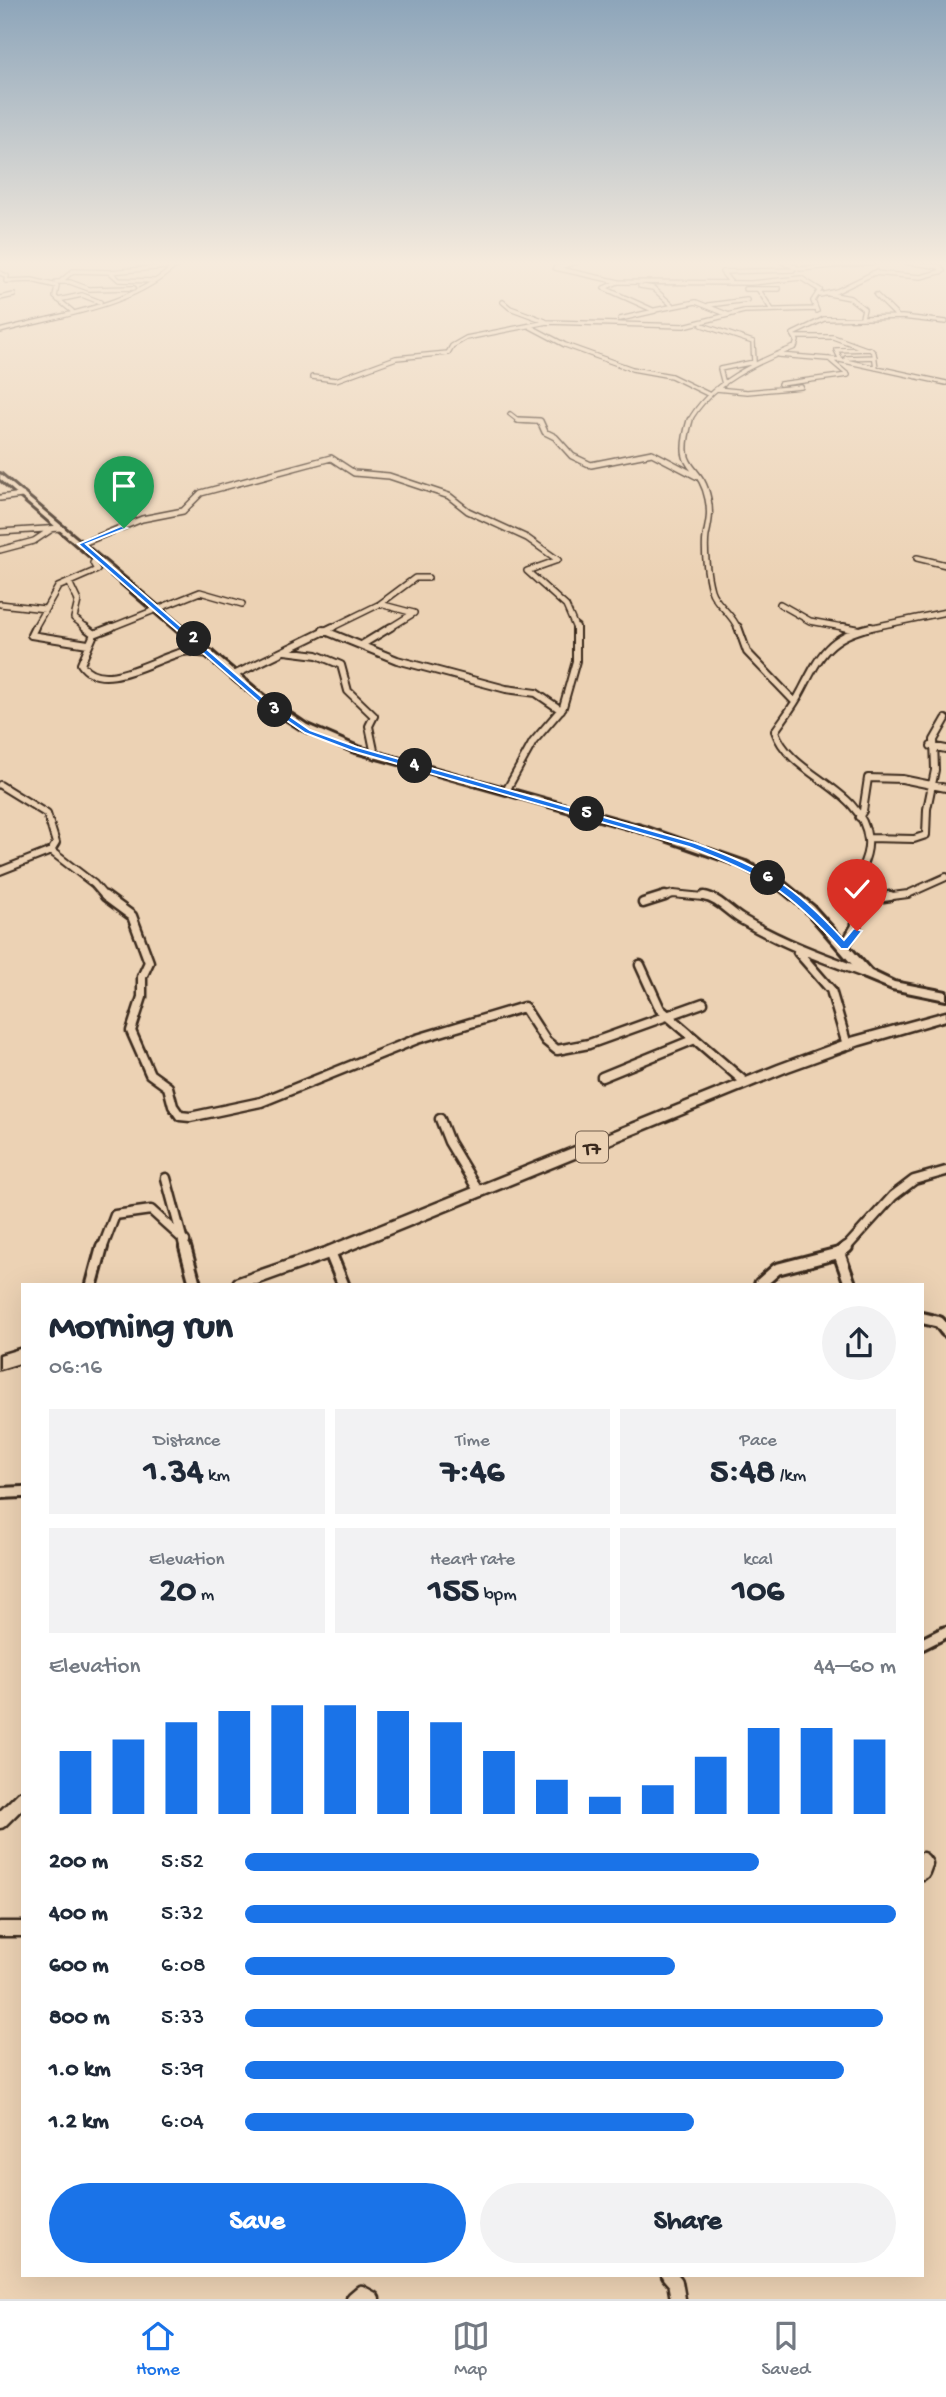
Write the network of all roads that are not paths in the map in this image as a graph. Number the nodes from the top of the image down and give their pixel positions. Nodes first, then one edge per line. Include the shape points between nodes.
1 (364, 369) edge
2 (634, 369) edge
3 (720, 369) edge
4 (746, 369) edge
5 (841, 369) edge
6 (882, 369) edge
7 (312, 377) dead end
8 (946, 383) edge
9 (724, 384) junction
10 (780, 384) dead end
11 (801, 387) dead end
12 (716, 389) junction
13 (710, 396) junction
14 (510, 414) dead end
15 (0, 476) edge
16 (698, 476) junction
17 (22, 495) junction
18 (0, 498) edge
19 (61, 528) junction
20 (50, 530) junction
21 (0, 532) edge
22 (81, 544) junction
23 (0, 551) edge
24 (917, 558) dead end
25 (96, 559) junction
26 (946, 565) edge
27 (428, 578) dead end
28 (69, 582) junction
29 (0, 604) edge
30 (243, 604) dead end
31 (380, 604) junction
32 (780, 604) dead end
33 (156, 607) junction
34 (45, 609) junction
35 (946, 612) edge
36 (323, 630) junction
37 (859, 630) junction
38 (94, 634) junction
39 (88, 644) junction
40 (362, 645) junction
41 (285, 651) junction
42 (210, 653) junction
43 (234, 675) junction
44 (794, 701) junction
45 (561, 710) junction
46 (946, 719) edge
47 (931, 746) junction
48 (946, 749) edge
49 (375, 755) junction
50 (930, 784) junction
51 (0, 785) edge
52 (946, 788) edge
53 (506, 791) junction
54 (859, 817) junction
55 (868, 838) junction
56 (51, 851) junction
57 (0, 871) edge
58 (946, 877) edge
59 (856, 901) junction
60 (643, 903) dead end
61 (845, 947) junction
62 (795, 948) junction
63 (640, 965) dead end
64 (867, 974) junction
65 (946, 996) edge
66 (704, 1003) dead end
67 (946, 1016) edge
68 (668, 1017) junction
69 (695, 1039) junction
70 (847, 1045) junction
71 (602, 1077) dead end
72 (746, 1083) junction
73 (440, 1119) dead end
74 (946, 1171) edge
75 (166, 1178) dead end
76 (479, 1192) junction
77 (185, 1241) junction
78 (330, 1252) junction
79 (839, 1253) junction
80 (92, 1283) edge
81 (195, 1283) edge
82 (243, 1283) edge
83 (342, 1283) edge
84 (761, 1283) edge
85 (850, 1283) edge
86 (924, 1318) edge
87 (946, 1331) edge
88 (21, 1355) edge
89 (0, 1362) edge
90 (21, 1492) edge
91 (0, 1493) edge
92 (946, 1632) edge
93 (924, 1643) edge
94 (21, 1800) edge
95 (0, 1821) edge
96 (21, 1928) edge
97 (0, 1929) edge
98 (671, 2277) edge
99 (354, 2299) edge
100 (372, 2299) edge
101 (678, 2299) edge

1 - 7 street via 336,380
2 - 13 street via 671,376
3 - 9 street
4 - 9 street
5 - 10 street via 848,375
6 - 8 street
9 - 12 street
11 - 12 street via 747,392
12 - 13 street
13 - 16 street via 690,419 683,443 686,462
14 - 16 street via 519,421 540,421 545,432 572,456 591,465 652,453
15 - 17 main road
16 - 44 street via 708,497 711,522 706,537 711,592 735,620 747,652
17 - 18 street
17 - 19 main road
19 - 20 street
19 - 22 main road
20 - 21 street
20 - 23 street via 34,541
22 - 25 main road
22 - 45 street via 142,519 183,511 201,493 331,458 354,473 389,476 443,493 558,560 527,571 566,606 577,631 576,661
24 - 26 street
25 - 28 street via 97,570
25 - 33 main road
27 - 31 street via 415,578
28 - 34 street via 58,587
28 - 38 street via 78,601 74,618
29 - 34 street
30 - 33 street via 206,591
31 - 36 street
31 - 40 street via 414,613
32 - 37 street via 810,621
33 - 38 street
33 - 42 main road
34 - 39 street via 32,636
35 - 37 street
36 - 40 street
36 - 41 street
37 - 44 street via 837,640 815,661
38 - 39 street
39 - 42 street via 82,667 100,676 146,668 186,652
40 - 45 street via 443,673 536,693
41 - 43 street
41 - 49 street via 317,655 341,665 348,691 374,716 369,726
42 - 43 main road
43 - 49 main road via 308,731
44 - 54 street via 775,731 778,745 834,786
45 - 53 street via 533,743
46 - 47 street
47 - 48 street
47 - 50 street via 935,766
49 - 53 main road
50 - 52 street
50 - 54 street via 869,778
50 - 55 street via 926,835
51 - 56 street via 47,814 56,843
53 - 61 main road via 645,830 759,872 809,908
54 - 55 street
55 - 59 street via 855,880
56 - 57 street
56 - 68 street via 122,906 138,925 149,962 131,1031 150,1074 168,1087 180,1116 261,1102 418,1039 524,1007 544,1039 557,1050
58 - 59 street via 908,894
59 - 61 street via 857,931
60 - 62 street via 673,894 706,895
61 - 64 main road
62 - 64 street
62 - 70 street via 835,997 839,1030
63 - 68 street via 653,1000
64 - 65 main road via 892,985
66 - 68 street
67 - 70 highway, T7
68 - 69 street
69 - 71 street
69 - 72 street
70 - 72 highway, T7
72 - 76 highway, T7
73 - 76 street
74 - 79 street via 914,1181 893,1196
75 - 77 street
76 - 78 highway, T7
77 - 80 street via 151,1210 115,1215
77 - 81 street
78 - 82 highway, T7
78 - 83 street
79 - 84 street via 777,1269
79 - 85 street
86 - 87 street via 939,1322
88 - 89 highway
90 - 91 street
92 - 93 street
94 - 95 street
96 - 97 street
98 - 101 street
99 - 100 street via 361,2292

